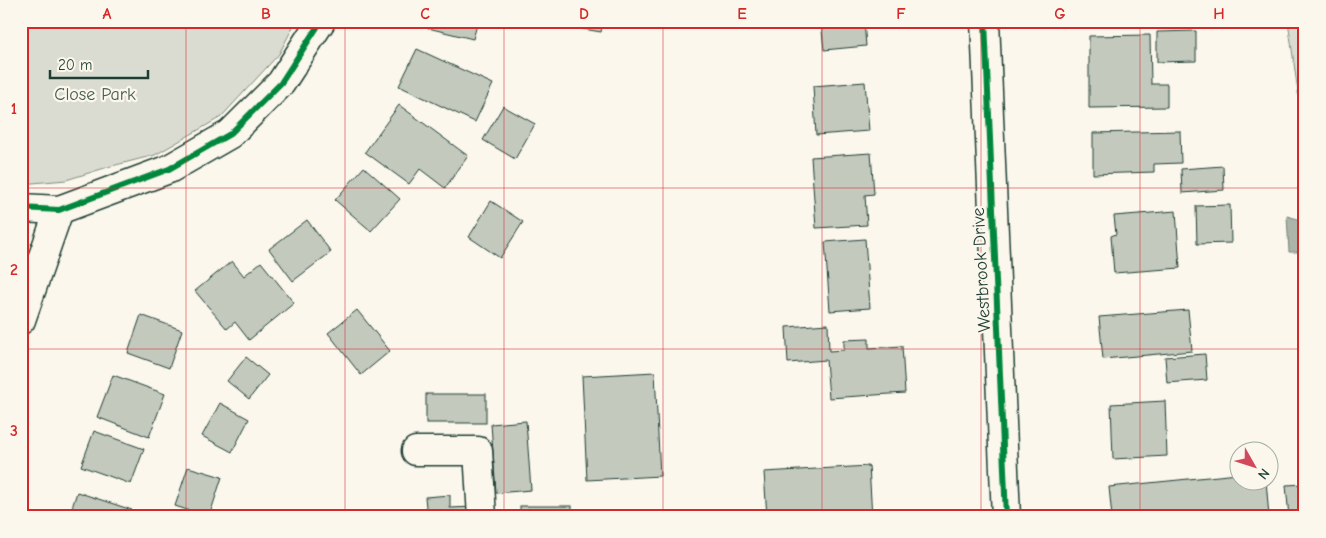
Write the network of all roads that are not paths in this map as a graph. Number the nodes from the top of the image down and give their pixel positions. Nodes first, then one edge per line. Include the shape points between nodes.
1 (321, 21) edge
2 (985, 21) edge
3 (21, 208) edge
4 (59, 210) junction
5 (21, 320) edge
6 (416, 451) dead end
7 (482, 517) edge
8 (1006, 517) edge

1 - 4 street via 281,84 230,134 169,170
2 - 8 street, Westbrook Drive
3 - 4 street
4 - 5 street
6 - 7 street via 478,451

